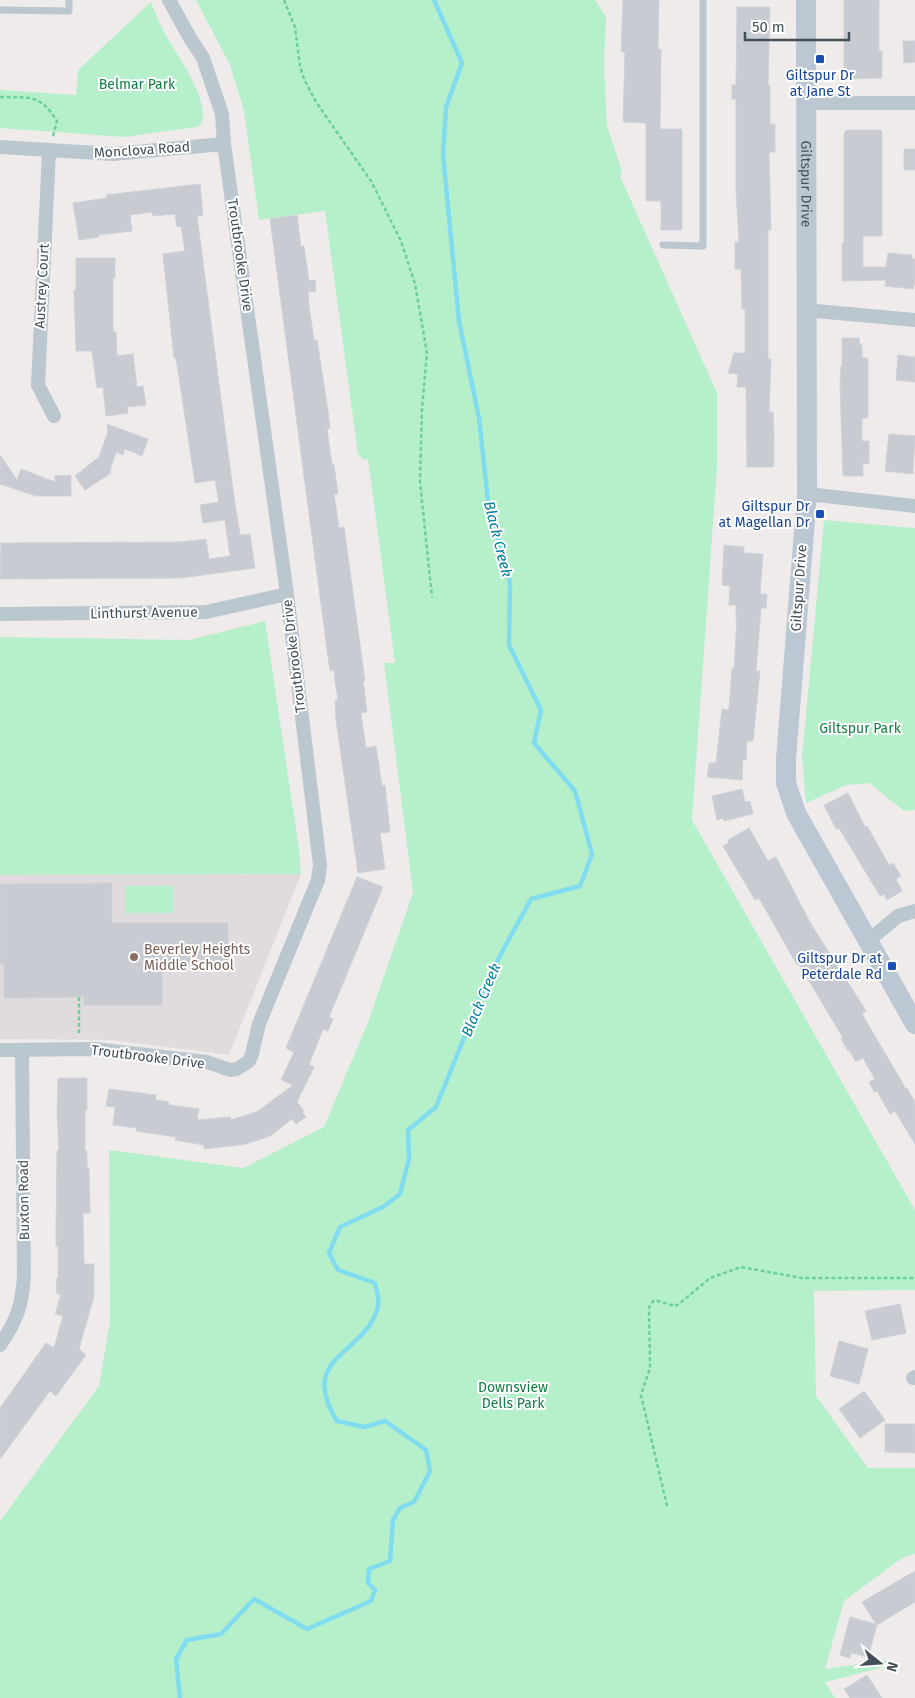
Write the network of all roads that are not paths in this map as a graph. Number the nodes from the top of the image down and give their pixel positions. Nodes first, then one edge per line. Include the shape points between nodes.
1 (69, 0) edge
2 (169, 0) edge
3 (703, 0) edge
4 (806, 0) edge
5 (0, 10) edge
6 (805, 103) junction
7 (915, 103) edge
8 (224, 144) junction
9 (0, 147) edge
10 (49, 151) junction
11 (663, 245) dead end
12 (805, 310) junction
13 (915, 320) edge
14 (54, 416) dead end
15 (807, 494) junction
16 (915, 506) edge
17 (287, 594) junction
18 (0, 614) edge
19 (915, 911) edge
20 (868, 941) junction
21 (915, 1024) edge
22 (0, 1050) edge
23 (22, 1050) junction
24 (0, 1345) edge

1 - 5 lane via 69,11
2 - 8 street, Troutbrooke Drive via 203,58 222,114
3 - 11 lane via 703,246
4 - 6 street, Giltspur Drive
6 - 7 street
6 - 12 street, Giltspur Drive
8 - 10 street, Monclova Road via 113,154
8 - 17 street, Troutbrooke Drive
9 - 10 street, Monclova Road
10 - 14 street, Austrey Court via 38,385
12 - 13 street
12 - 15 street, Giltspur Drive
15 - 16 street
15 - 20 street, Giltspur Drive via 786,783 796,813
17 - 18 street, Linthurst Avenue via 206,612
17 - 23 street, Troutbrooke Drive via 320,865 318,880 259,1024 249,1061 230,1070 207,1062 95,1049
19 - 20 street via 898,916
20 - 21 street, Giltspur Drive
22 - 23 street, Troutbrooke Drive
23 - 24 street, Buxton Road via 23,1295 18,1316

